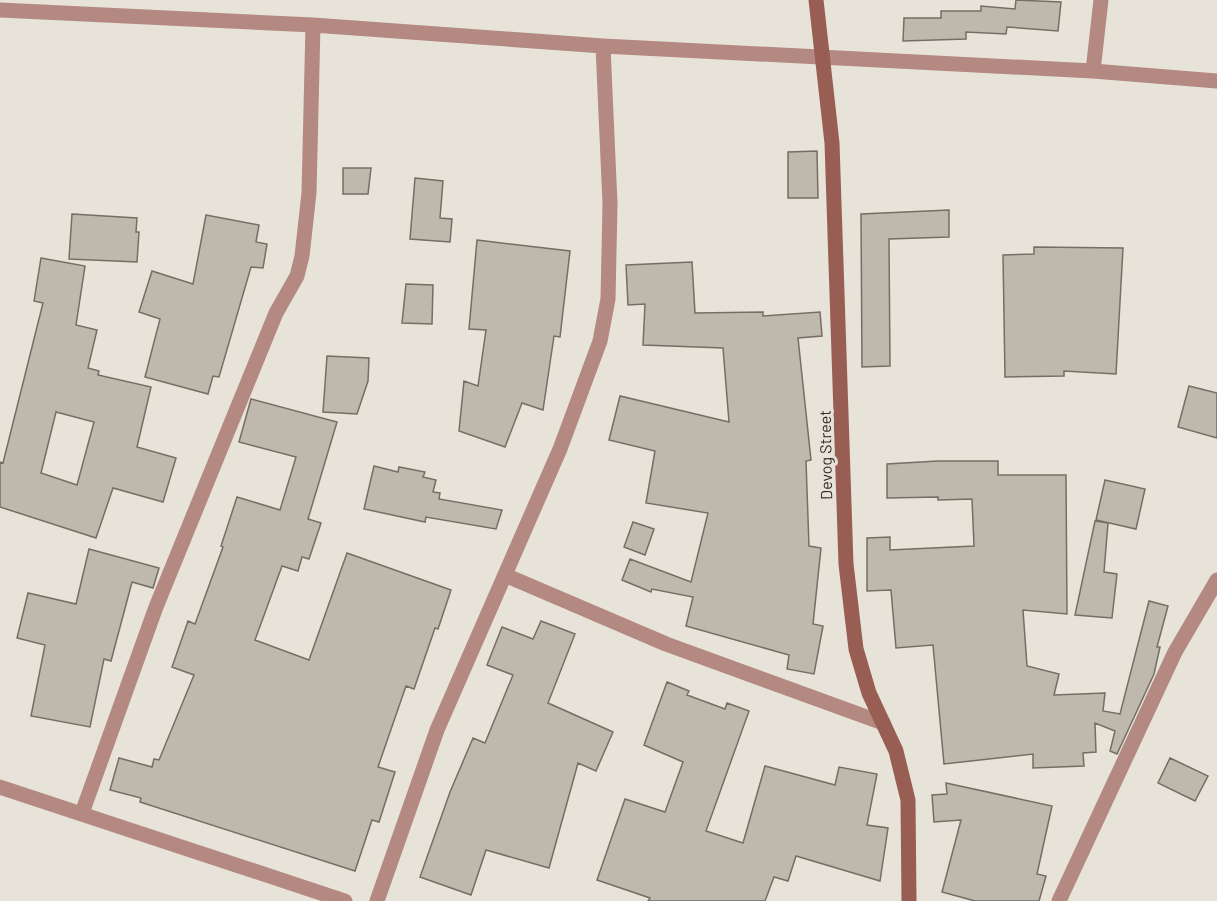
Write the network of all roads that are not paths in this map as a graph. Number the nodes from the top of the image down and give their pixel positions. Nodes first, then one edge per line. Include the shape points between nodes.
1 (816, 0) edge
2 (1101, 0) edge
3 (0, 10) edge
4 (313, 25) junction
5 (603, 46) junction
6 (822, 56) junction
7 (1093, 71) junction
8 (1217, 81) edge
9 (507, 576) junction
10 (1217, 580) edge
11 (883, 723) junction
12 (0, 787) edge
13 (82, 813) junction
14 (345, 901) edge
15 (377, 901) edge
16 (909, 901) edge
17 (1059, 901) edge

1 - 6 street, Devog Street
2 - 7 street
3 - 4 street
4 - 5 street
4 - 13 street via 309,193 297,276 276,313 156,607
5 - 6 street
5 - 9 street via 610,204 608,299 596,352
6 - 7 street
6 - 11 street, Devog Street via 832,143 846,564 856,649
7 - 8 street
9 - 11 street via 666,644
9 - 15 street via 437,730
10 - 17 street via 1175,652
11 - 16 street, Devog Street via 896,752 908,800
12 - 13 street
13 - 14 street

